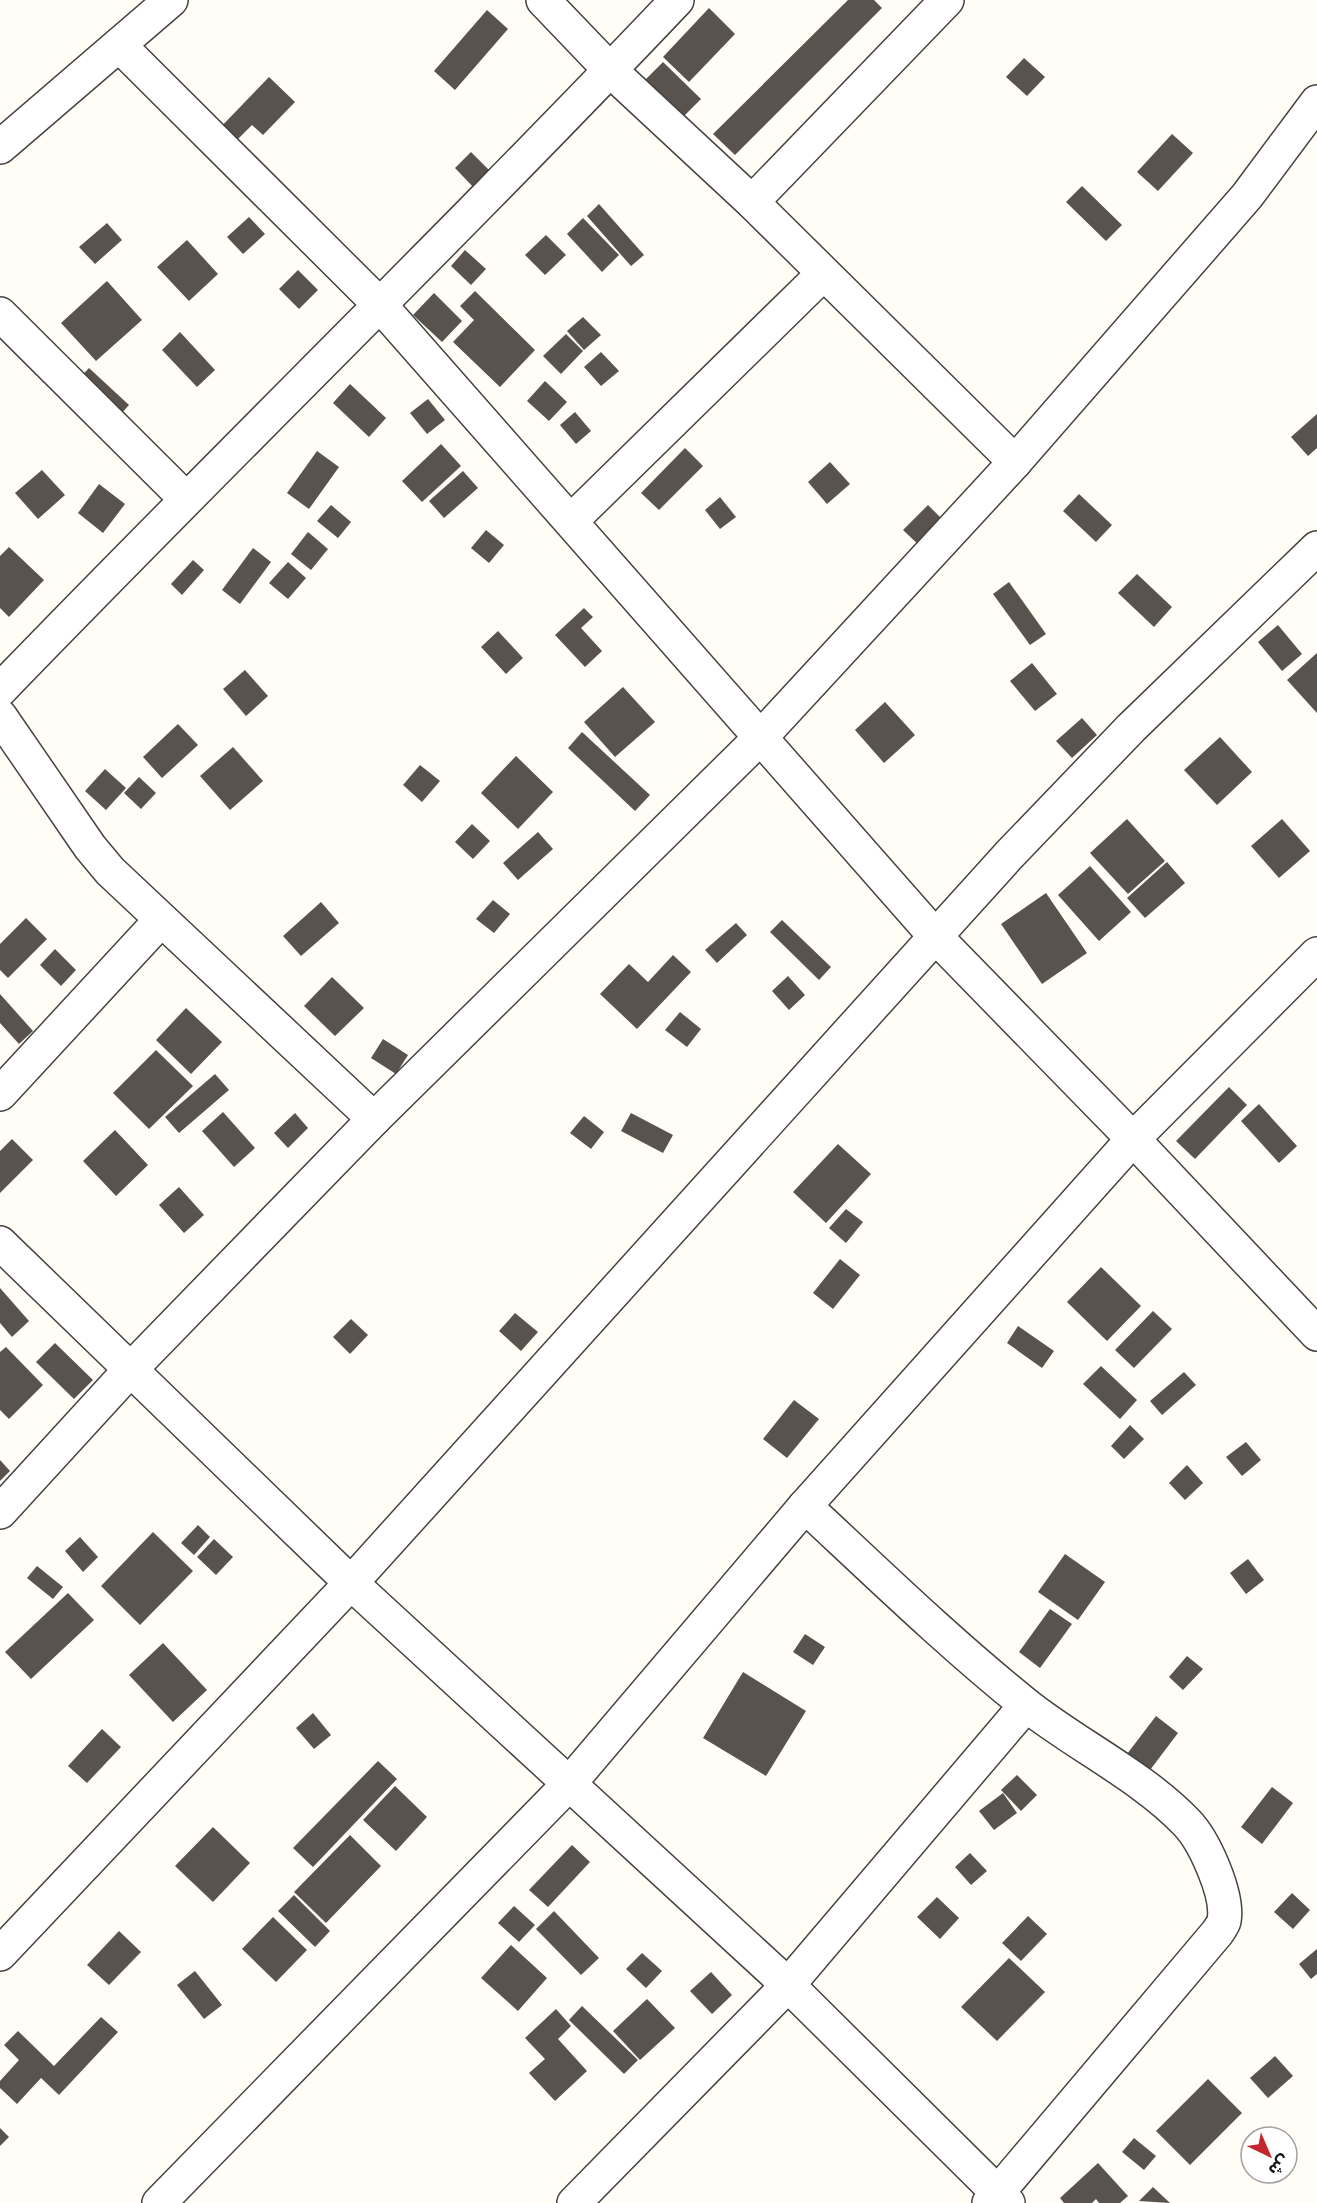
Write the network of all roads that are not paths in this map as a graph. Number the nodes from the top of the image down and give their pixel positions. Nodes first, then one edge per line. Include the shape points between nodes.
1 (171, 0) edge
2 (543, 0) edge
3 (677, 0) edge
4 (947, 0) edge
5 (118, 45) junction
6 (610, 70) junction
7 (1317, 102) edge
8 (0, 147) edge
9 (752, 202) junction
10 (823, 274) junction
11 (380, 305) junction
12 (0, 314) edge
13 (1015, 462) junction
14 (185, 498) junction
15 (571, 521) junction
16 (1317, 548) edge
17 (0, 690) edge
18 (0, 716) edge
19 (760, 738) junction
20 (160, 921) junction
21 (935, 936) junction
22 (1317, 954) edge
23 (0, 1094) edge
24 (374, 1119) junction
25 (1133, 1139) junction
26 (0, 1243) edge
27 (1317, 1334) edge
28 (130, 1370) junction
29 (805, 1506) junction
30 (0, 1512) edge
31 (351, 1583) junction
32 (1026, 1705) junction
33 (568, 1785) junction
34 (0, 1954) edge
35 (788, 1984) junction
36 (998, 2200) edge
37 (159, 2203) edge
38 (574, 2203) edge

1 - 5 street
2 - 6 street
3 - 6 street
4 - 9 street
5 - 8 street
5 - 11 street
6 - 9 street
6 - 11 street
7 - 13 street via 1247,196
9 - 10 street
10 - 13 street
10 - 15 street
11 - 14 street
11 - 15 street
12 - 14 street
13 - 19 street
14 - 17 street
15 - 19 street
16 - 21 street via 1131,728
18 - 20 street via 90,848
19 - 21 street
19 - 24 street
20 - 23 street
20 - 24 street
21 - 25 street
21 - 31 street
22 - 25 street
24 - 28 street
25 - 27 street
25 - 29 street
26 - 28 street
28 - 30 street
28 - 31 street
29 - 32 street
29 - 33 street
31 - 33 street
31 - 34 street
32 - 35 street
32 - 36 street via 1187,1822 1213,1864 1224,1905 1224,1922
33 - 35 street
33 - 37 street
35 - 36 street
35 - 38 street

